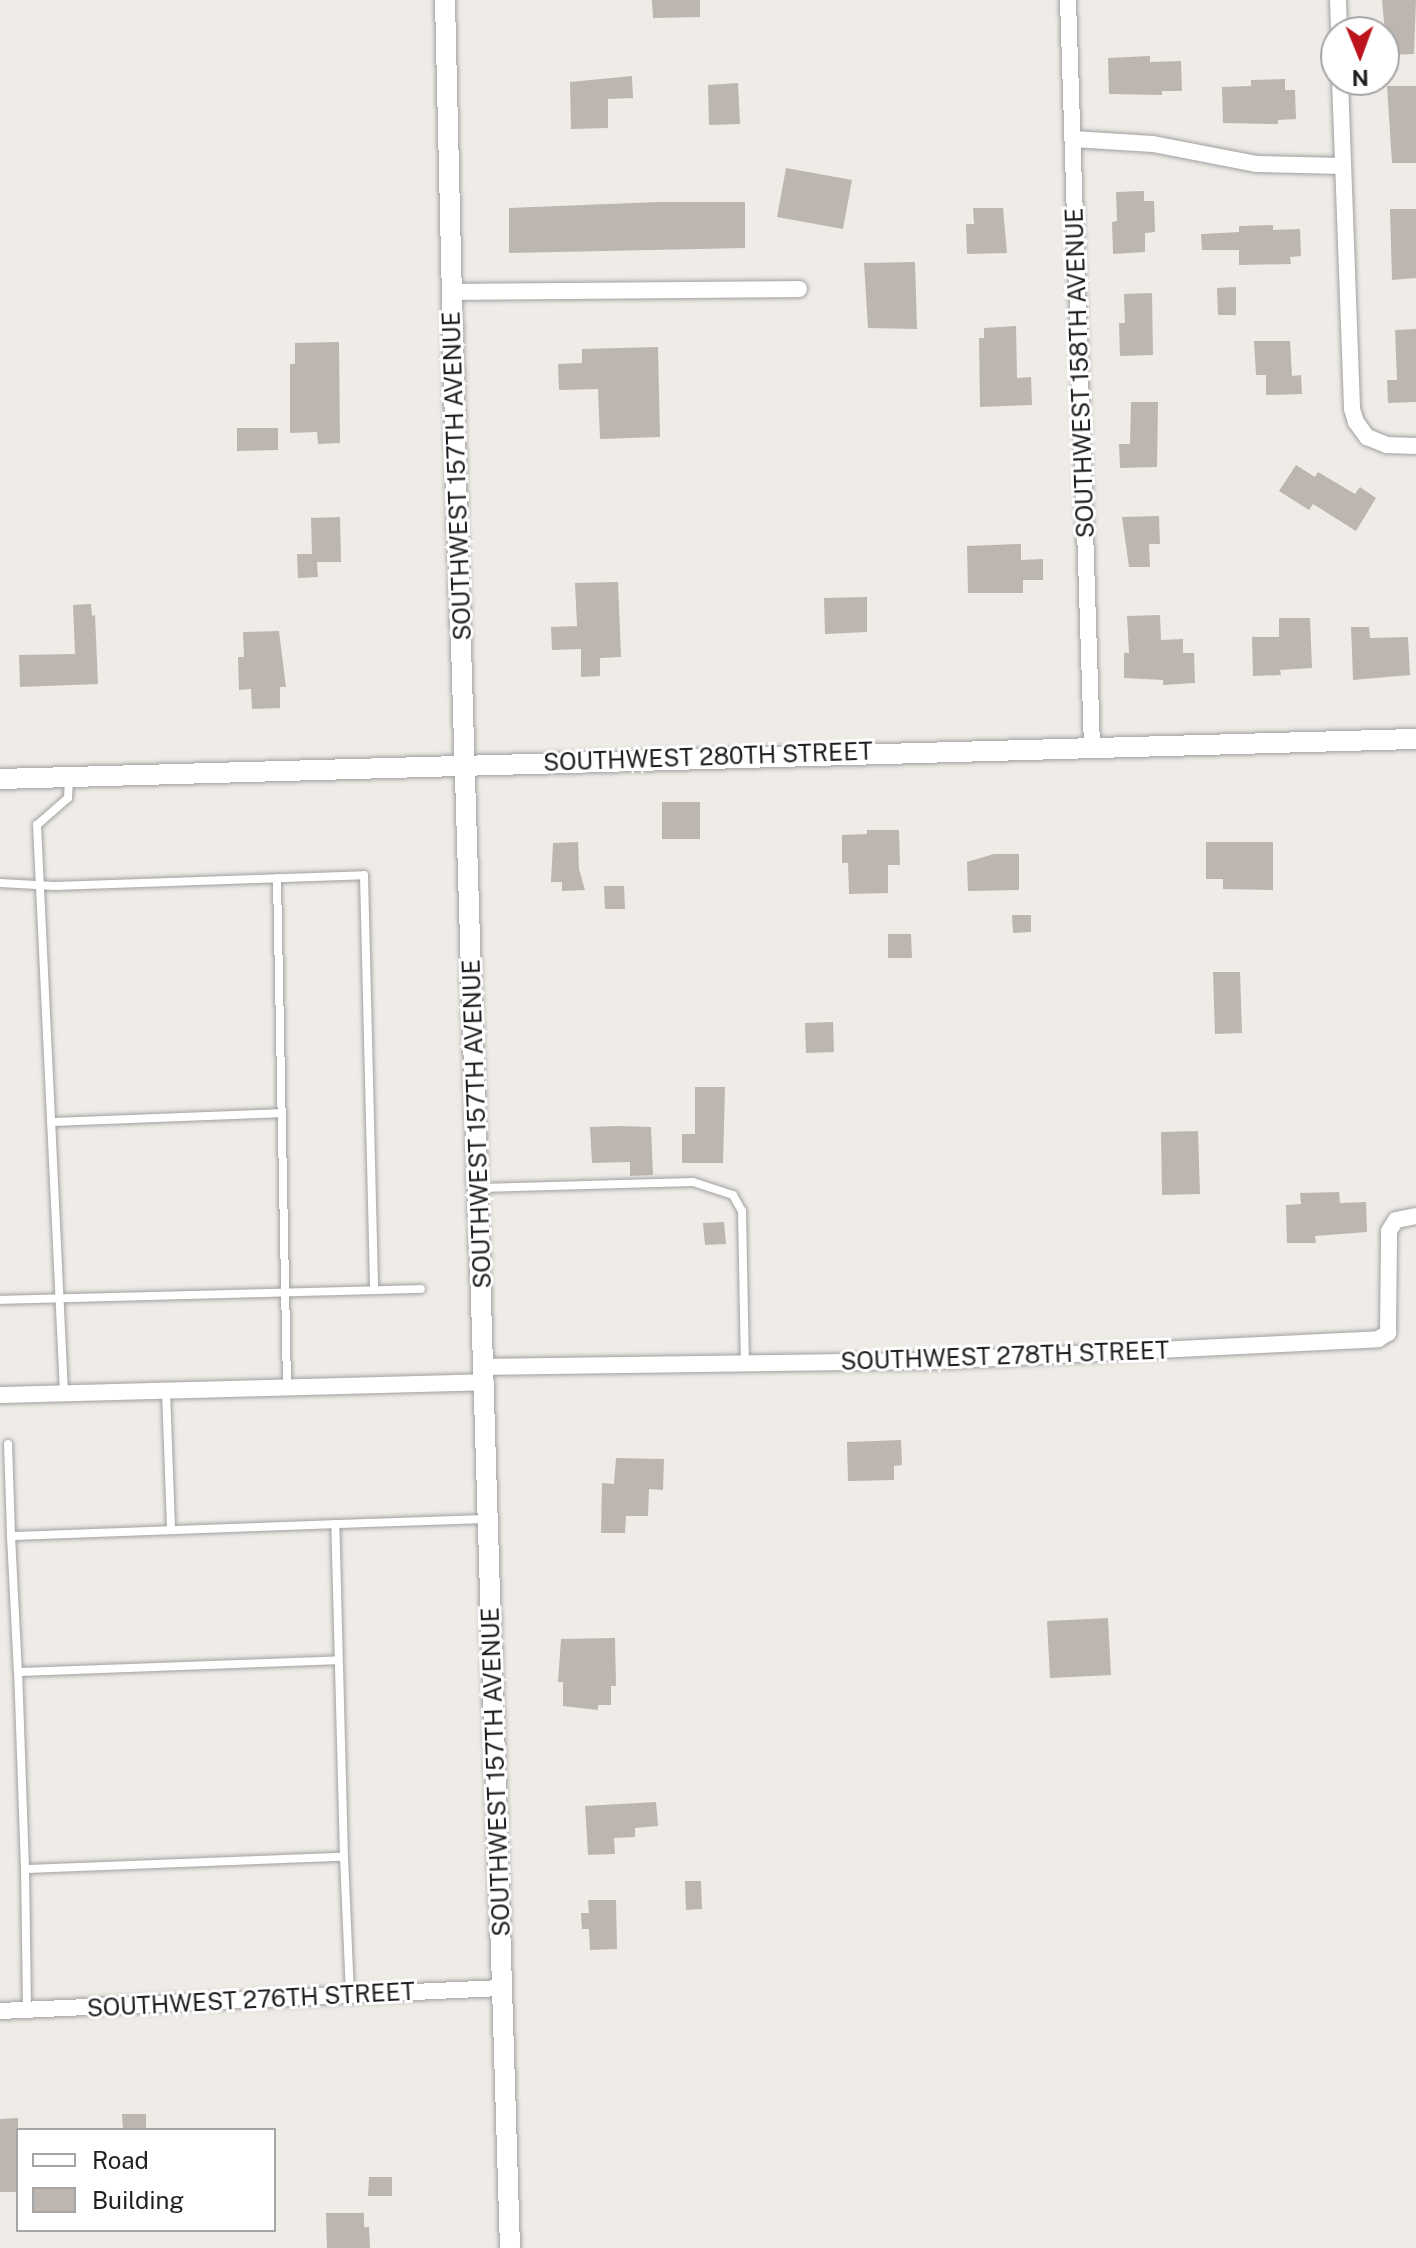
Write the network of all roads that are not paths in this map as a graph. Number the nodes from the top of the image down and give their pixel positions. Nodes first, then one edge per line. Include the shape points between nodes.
1 (445, 0) edge
2 (1068, 0) edge
3 (1341, 96) edge
4 (1073, 139) junction
5 (1343, 166) junction
6 (799, 289) dead end
7 (452, 292) junction
8 (1416, 446) edge
9 (1416, 739) edge
10 (1092, 746) junction
11 (466, 765) junction
12 (69, 777) junction
13 (0, 779) edge
14 (277, 878) junction
15 (0, 883) edge
16 (39, 884) junction
17 (281, 1113) junction
18 (51, 1122) junction
19 (479, 1188) junction
20 (1416, 1216) edge
21 (421, 1289) dead end
22 (374, 1290) junction
23 (285, 1291) junction
24 (61, 1298) junction
25 (0, 1300) edge
26 (745, 1362) junction
27 (485, 1374) junction
28 (287, 1387) junction
29 (166, 1390) junction
30 (64, 1393) junction
31 (0, 1395) edge
32 (8, 1444) dead end
33 (489, 1519) junction
34 (335, 1524) junction
35 (171, 1530) junction
36 (11, 1536) junction
37 (338, 1660) junction
38 (18, 1672) junction
39 (344, 1857) junction
40 (25, 1869) junction
41 (501, 1988) junction
42 (350, 1995) junction
43 (27, 2010) junction
44 (0, 2011) edge
45 (510, 2248) edge

1 - 7 street, SOUTHWEST 157TH AVENUE
2 - 4 street, SOUTHWEST 158TH AVENUE
3 - 5 street
4 - 5 street via 1142,143 1257,164
4 - 10 street, SOUTHWEST 158TH AVENUE
5 - 8 street via 1356,422 1367,437 1387,445
6 - 7 street
7 - 11 street, SOUTHWEST 157TH AVENUE
9 - 10 street, SOUTHWEST 280TH STREET
10 - 11 street, SOUTHWEST 280TH STREET
11 - 12 street, SOUTHWEST 280TH STREET
11 - 19 street, SOUTHWEST 157TH AVENUE
12 - 13 street, SOUTHWEST 280TH STREET
12 - 16 lane via 68,798 37,825
14 - 16 lane
14 - 17 lane
14 - 22 lane via 364,875
15 - 16 lane
16 - 18 lane
17 - 18 lane
17 - 23 lane
18 - 24 lane
19 - 26 lane via 693,1182 733,1195 742,1211
19 - 27 street, SOUTHWEST 157TH AVENUE
20 - 26 street, SOUTHWEST 278TH STREET via 1396,1220 1389,1231 1388,1333 1378,1339 933,1361
21 - 22 lane
22 - 23 lane
23 - 24 lane
23 - 28 lane
24 - 25 lane
24 - 30 lane
26 - 27 street, SOUTHWEST 278TH STREET
27 - 28 street, SOUTHWEST 278TH STREET
27 - 33 street, SOUTHWEST 157TH AVENUE
28 - 29 street, SOUTHWEST 278TH STREET
29 - 30 street, SOUTHWEST 278TH STREET
29 - 35 lane
30 - 31 street, SOUTHWEST 278TH STREET
32 - 36 lane
33 - 34 lane
33 - 41 street, SOUTHWEST 157TH AVENUE
34 - 35 lane
34 - 37 lane
35 - 36 lane
36 - 38 lane
37 - 38 lane
37 - 39 lane
38 - 40 lane
39 - 40 lane
39 - 42 lane
40 - 43 lane
41 - 42 street, SOUTHWEST 276TH STREET
41 - 45 street, SOUTHWEST 157TH AVENUE
42 - 43 street, SOUTHWEST 276TH STREET
43 - 44 street, SOUTHWEST 276TH STREET

